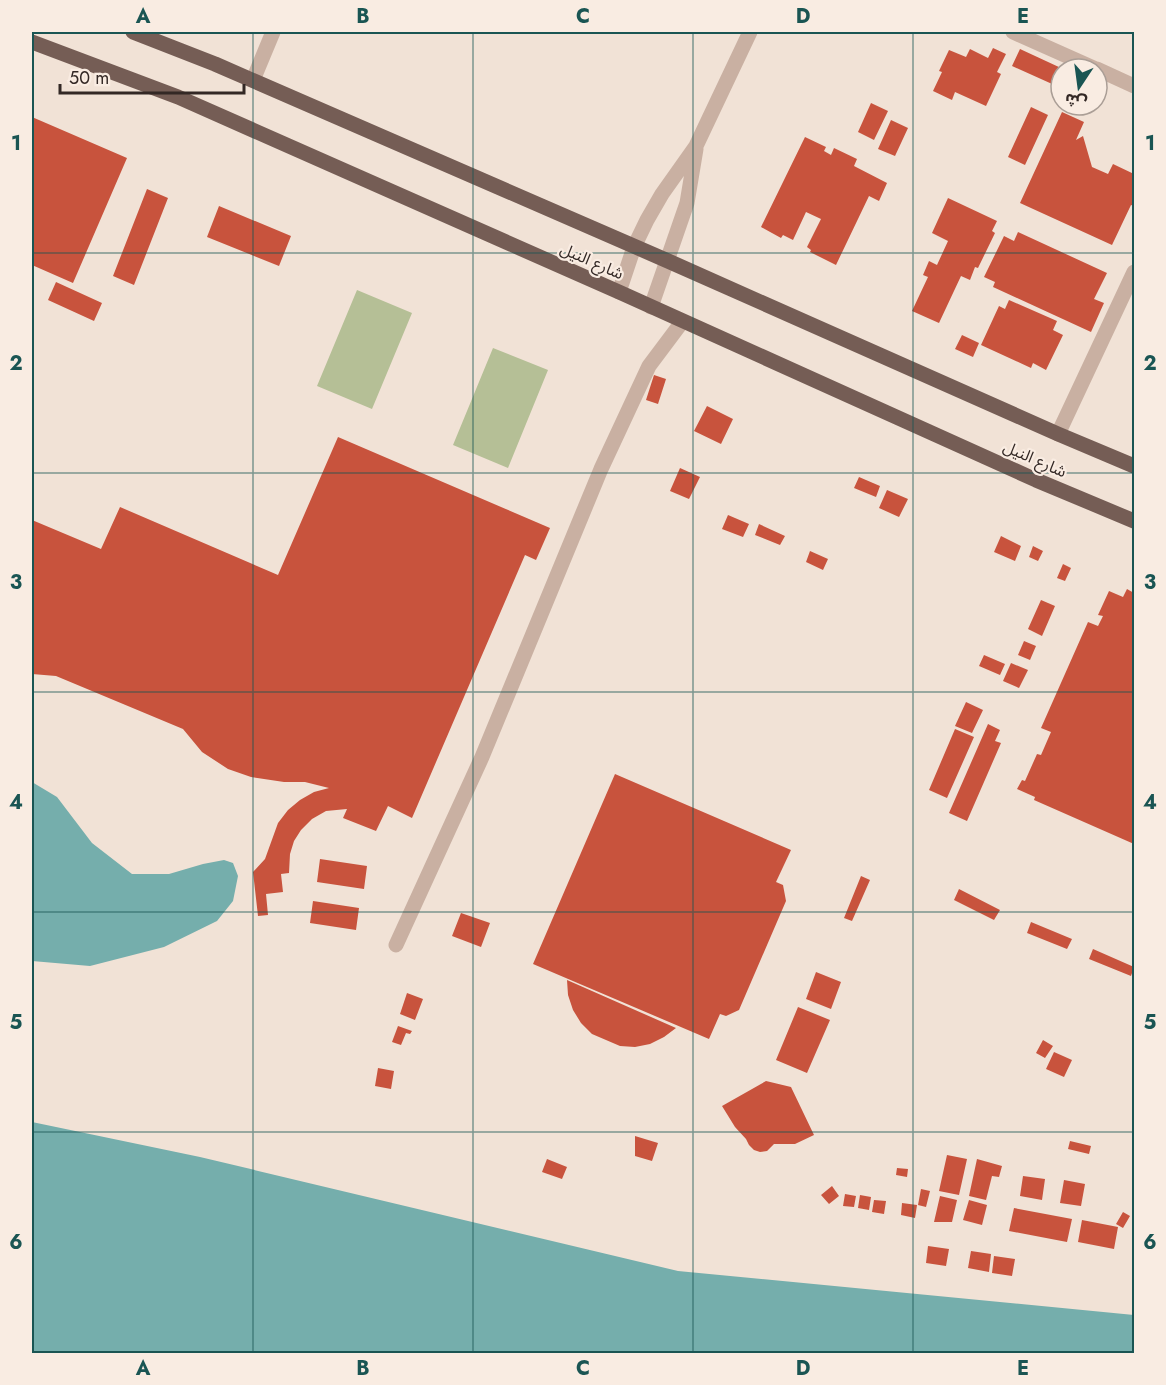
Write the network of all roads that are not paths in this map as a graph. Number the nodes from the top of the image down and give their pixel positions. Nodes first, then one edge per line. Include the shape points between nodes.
1 (133, 32) edge
2 (273, 32) edge
3 (750, 32) edge
4 (1013, 32) edge
5 (32, 42) edge
6 (1069, 57) edge
7 (1109, 75) edge
8 (253, 80) junction
9 (1134, 86) edge
10 (696, 146) junction
11 (634, 247) junction
12 (668, 261) junction
13 (1134, 272) edge
14 (619, 292) junction
15 (651, 307) junction
16 (682, 322) junction
17 (1058, 434) junction
18 (1134, 466) edge
19 (1134, 521) edge
20 (396, 945) dead end

1 - 8 main road, شارع النيل
2 - 8 street
3 - 10 street
4 - 6 street
5 - 14 main road, شارع النيل via 178,97
7 - 9 street
8 - 11 main road, شارع النيل
10 - 11 street via 662,194
10 - 12 street via 687,203
11 - 12 main road, شارع النيل
11 - 14 street
12 - 15 street
12 - 17 main road, شارع النيل
13 - 17 street
14 - 15 main road, شارع النيل
15 - 16 main road, شارع النيل
16 - 19 main road, شارع النيل
16 - 20 street via 649,366 606,458 482,757
17 - 18 main road, شارع النيل

